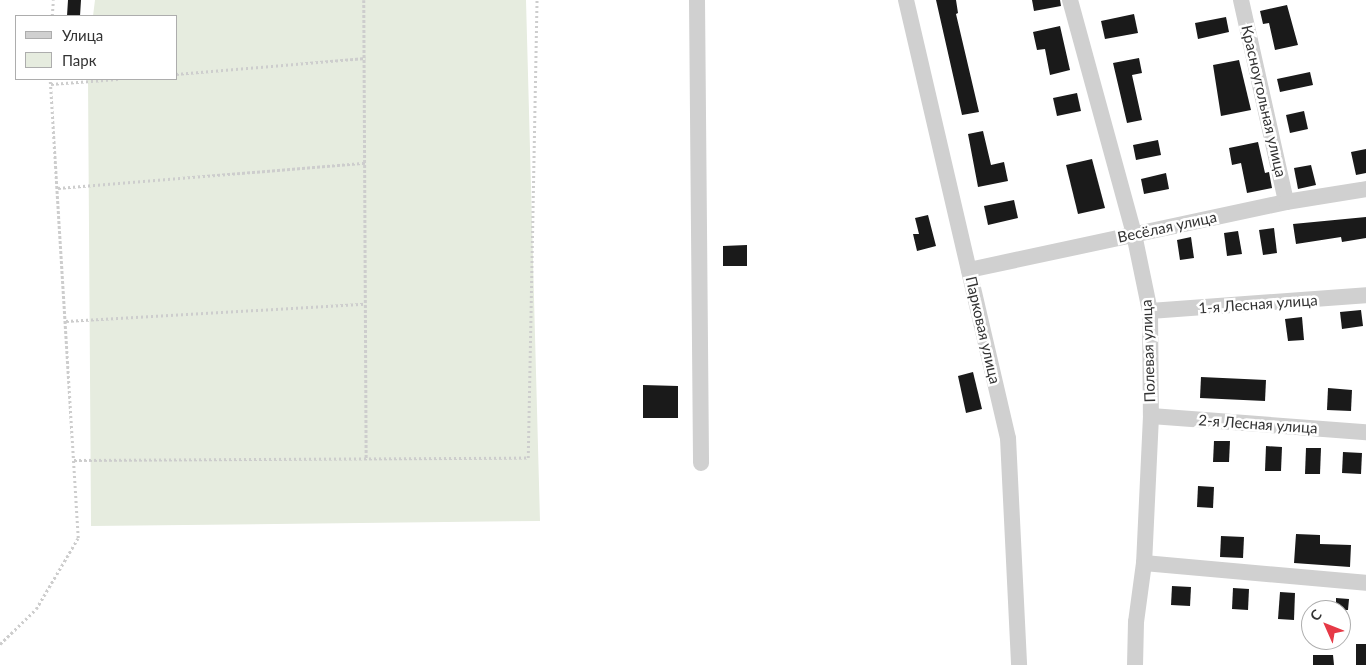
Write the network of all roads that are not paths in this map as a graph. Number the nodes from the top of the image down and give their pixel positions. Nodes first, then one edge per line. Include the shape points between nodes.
1 (697, 0) edge
2 (906, 0) edge
3 (1070, 0) edge
4 (1241, 0) edge
5 (1366, 189) edge
6 (1286, 202) junction
7 (1134, 234) junction
8 (969, 270) junction
9 (1366, 295) edge
10 (1150, 311) junction
11 (1151, 416) junction
12 (1366, 432) edge
13 (701, 463) dead end
14 (1144, 563) junction
15 (1366, 583) edge
16 (1019, 665) edge
17 (1136, 665) edge

1 - 13 street
2 - 8 street, Парковая улица
3 - 7 street, Полевая улица
4 - 6 street, Красноугольная улица
5 - 6 street, Весёлая улица
6 - 7 street, Весёлая улица
7 - 8 street, Весёлая улица
7 - 10 street, Полевая улица
8 - 16 street, Парковая улица via 1008,438
9 - 10 street, 1-я Лесная улица
10 - 11 street, Полевая улица
11 - 12 street, 2-я Лесная улица
11 - 14 street, Полевая улица
14 - 15 street
14 - 17 street, Полевая улица via 1136,622

